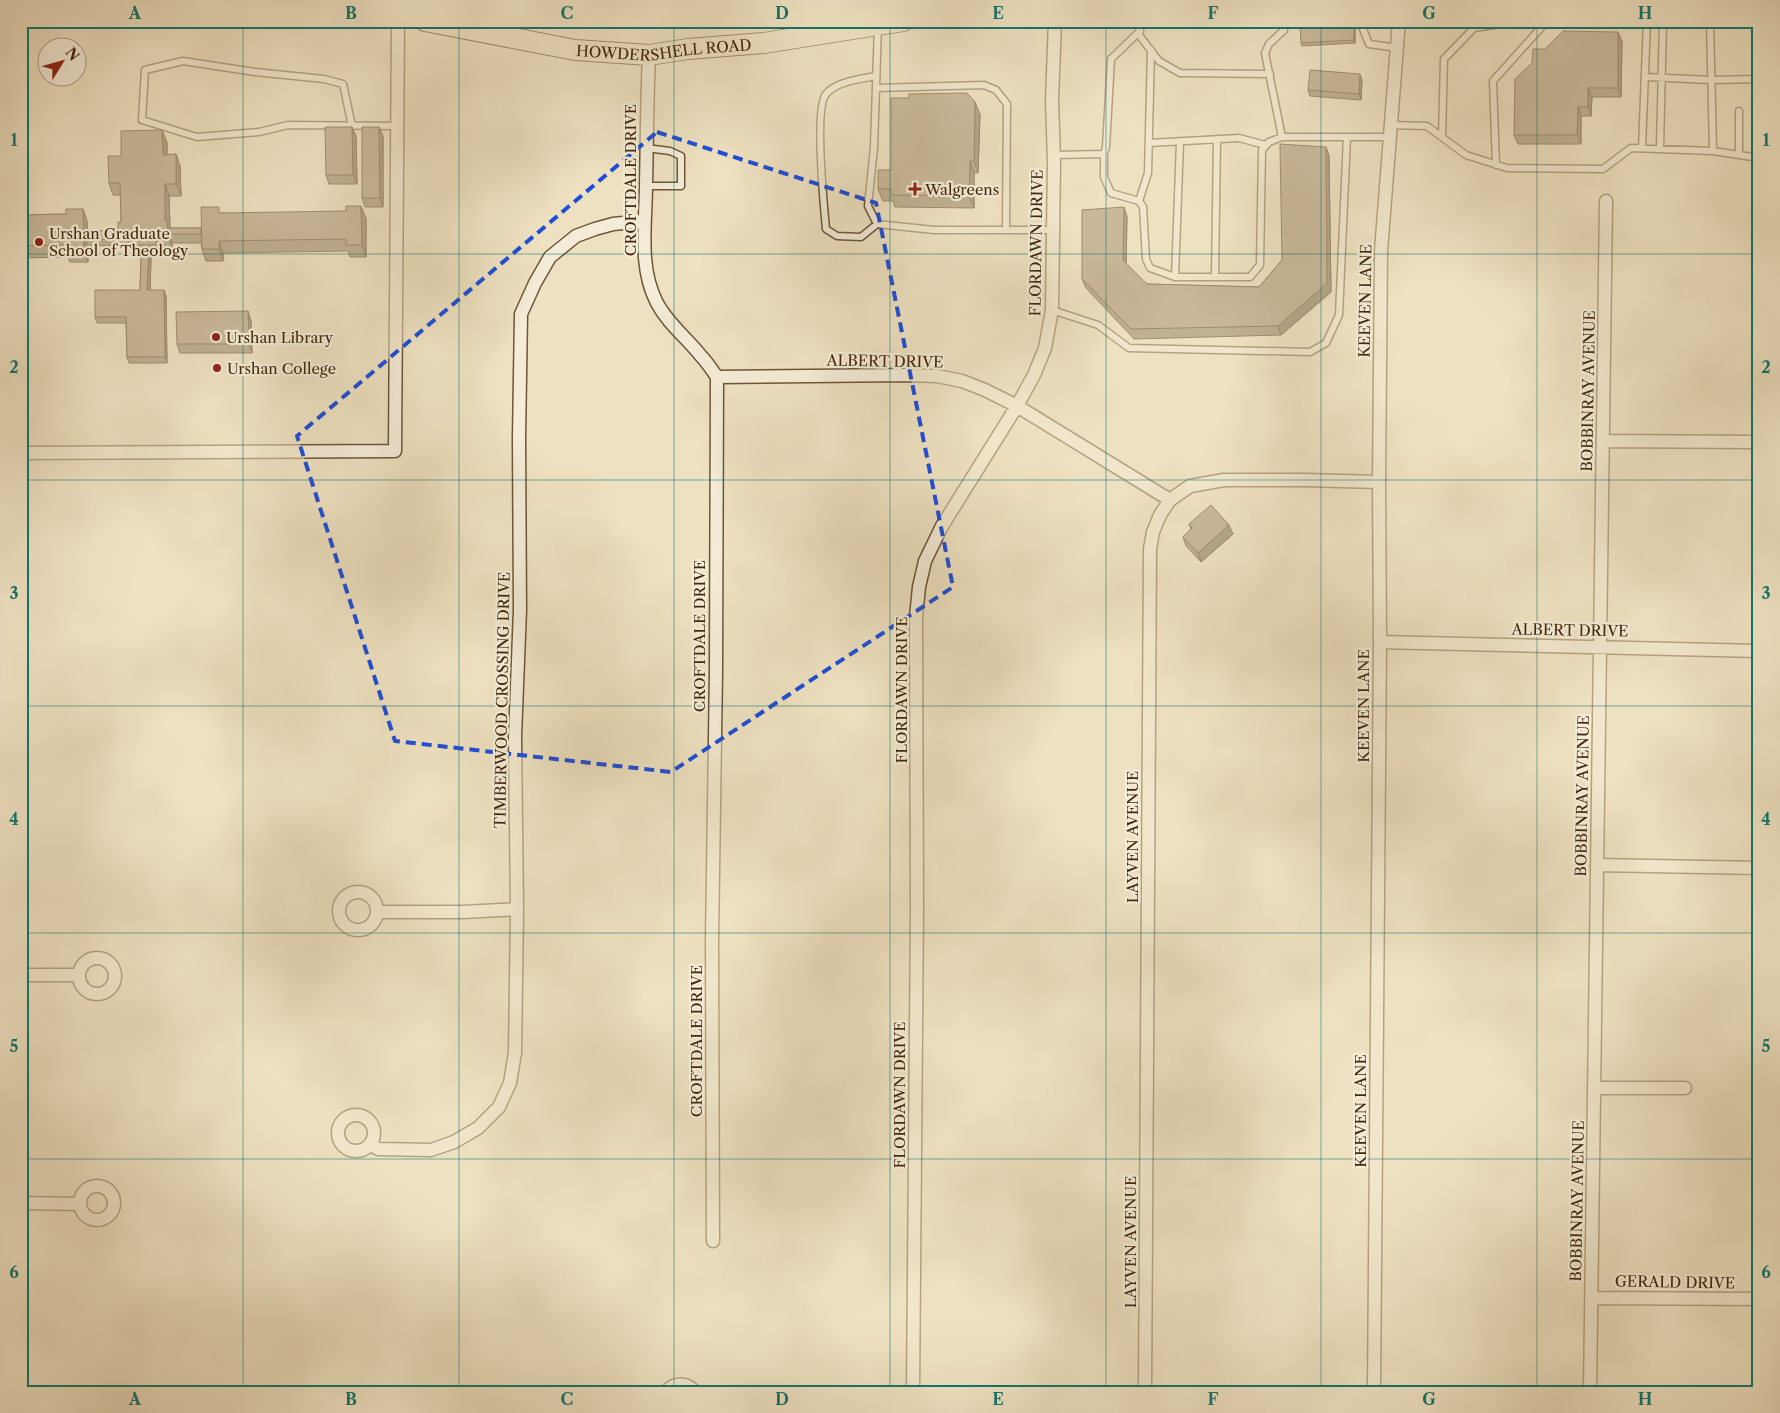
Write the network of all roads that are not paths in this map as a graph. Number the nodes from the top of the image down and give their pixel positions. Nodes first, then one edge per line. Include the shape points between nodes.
1 (398, 21) edge
2 (425, 21) edge
3 (903, 21) edge
4 (1055, 21) edge
5 (1140, 21) edge
6 (1284, 21) edge
7 (1357, 21) edge
8 (1399, 21) edge
9 (1520, 21) edge
10 (1547, 21) edge
11 (1647, 21) edge
12 (1663, 21) edge
13 (1710, 21) edge
14 (878, 25) junction
15 (840, 26) edge
16 (1140, 31) junction
17 (1398, 48) junction
18 (1151, 50) junction
19 (649, 55) junction
20 (1270, 74) junction
21 (876, 76) junction
22 (1645, 77) junction
23 (1662, 78) junction
24 (1711, 80) junction
25 (1759, 80) edge
26 (876, 88) junction
27 (1739, 111) dead end
28 (352, 126) junction
29 (397, 126) junction
30 (1391, 131) junction
31 (1282, 137) junction
32 (1347, 137) junction
33 (1442, 137) junction
34 (1217, 139) junction
35 (1180, 142) junction
36 (1149, 143) junction
37 (1265, 145) junction
38 (646, 148) junction
39 (1642, 148) junction
40 (1660, 148) junction
41 (1713, 151) junction
42 (1104, 154) junction
43 (1054, 155) junction
44 (1739, 155) junction
45 (1759, 158) edge
46 (1496, 165) junction
47 (646, 186) junction
48 (1140, 201) junction
49 (1606, 201) dead end
50 (644, 221) junction
51 (877, 224) junction
52 (1006, 230) junction
53 (1053, 230) junction
54 (1175, 277) junction
55 (1215, 277) junction
56 (1052, 310) junction
57 (717, 377) junction
58 (1017, 406) junction
59 (1603, 441) junction
60 (1759, 442) edge
61 (21, 453) edge
62 (1379, 482) junction
63 (1170, 500) junction
64 (1380, 642) junction
65 (1600, 647) junction
66 (1759, 651) edge
67 (1597, 865) junction
68 (1759, 868) edge
69 (517, 909) junction
70 (377, 912) dead end
71 (79, 974) dead end
72 (21, 975) edge
73 (1594, 1088) junction
74 (1685, 1088) dead end
75 (370, 1144) dead end
76 (21, 1203) edge
77 (79, 1204) dead end
78 (713, 1242) dead end
79 (1592, 1298) junction
80 (1759, 1300) edge
81 (666, 1392) edge
82 (695, 1392) edge
83 (913, 1392) edge
84 (1145, 1392) edge
85 (1374, 1392) edge
86 (1590, 1392) edge

1 - 29 street
2 - 19 main road, HOWDERSHELL ROAD via 575,50
3 - 14 main road, HOWDERSHELL ROAD
4 - 43 street, FLORDAWN DRIVE
5 - 16 lane
6 - 20 lane via 1284,30 1264,53
7 - 17 lane via 1369,44
8 - 17 street, KEEVEN LANE
9 - 33 lane via 1474,28 1444,60
10 - 46 lane via 1493,81
11 - 22 lane
12 - 23 lane
13 - 24 lane
14 - 15 main road, HOWDERSHELL ROAD
14 - 21 lane
15 - 19 main road, HOWDERSHELL ROAD via 764,43
16 - 18 lane via 1139,35
16 - 42 lane via 1111,59
17 - 30 street, KEEVEN LANE
18 - 20 lane via 1159,60 1180,73
18 - 36 lane
19 - 38 street, CROFTDALE DRIVE
20 - 31 lane
21 - 26 lane
21 - 51 lane via 838,85 825,94 820,108 826,229 838,236 861,237
22 - 23 lane
22 - 39 lane
23 - 24 lane
23 - 40 lane
24 - 25 lane
24 - 41 lane
26 - 51 lane via 868,206
26 - 52 lane via 984,85 996,90 1007,104
27 - 44 lane
28 - 28 lane via 288,125 260,132 197,137 142,120 145,70 183,61 343,84
28 - 29 lane
29 - 61 street via 395,451
30 - 32 lane
30 - 33 lane via 1428,126
30 - 62 street, KEEVEN LANE via 1381,251
31 - 32 lane
31 - 37 lane
32 - 56 lane via 1339,314 1326,343 1310,352 1129,348 1098,325
33 - 46 lane via 1466,156
34 - 35 lane
34 - 37 lane via 1238,138
34 - 55 lane
35 - 36 lane
35 - 54 lane
36 - 48 lane via 1148,173
37 - 55 lane via 1262,150 1260,265 1250,277
38 - 47 street, CROFTDALE DRIVE
38 - 47 lane via 681,156 681,186
39 - 40 lane
39 - 46 lane via 1631,148 1603,168 1506,168
40 - 41 lane
41 - 44 lane
42 - 43 lane
42 - 48 lane via 1104,177 1111,193
43 - 53 street, FLORDAWN DRIVE
44 - 45 lane
47 - 50 street, CROFTDALE DRIVE
48 - 54 lane via 1146,259 1150,268
49 - 59 street, BOBBINRAY AVENUE
50 - 57 street, CROFTDALE DRIVE via 649,284 658,305
50 - 69 street, TIMBERWOOD CROSSING DRIVE via 613,224 576,236 550,257 521,314 520,610 515,737
51 - 52 lane via 934,230
52 - 53 lane
53 - 56 street, FLORDAWN DRIVE
54 - 55 lane
56 - 58 street, FLORDAWN DRIVE via 1045,348
57 - 58 street, ALBERT DRIVE via 938,376 962,381
57 - 78 street, CROFTDALE DRIVE
58 - 63 street, ALBERT DRIVE
58 - 83 street, FLORDAWN DRIVE via 942,526 925,562 919,587 916,617
59 - 60 street
59 - 65 street, BOBBINRAY AVENUE
62 - 63 street, LAYVEN AVENUE via 1224,480 1190,486
62 - 64 street, KEEVEN LANE
63 - 84 street, LAYVEN AVENUE via 1153,532 1150,549
64 - 65 street, ALBERT DRIVE
64 - 85 street, KEEVEN LANE
65 - 66 street, ALBERT DRIVE
65 - 67 street, BOBBINRAY AVENUE
67 - 68 street
67 - 73 street, BOBBINRAY AVENUE
69 - 70 street
69 - 75 street, TIMBERWOOD CROSSING DRIVE via 516,1053 510,1083 499,1107 478,1128 432,1150 378,1149
71 - 72 street
73 - 74 street
73 - 79 street, BOBBINRAY AVENUE
76 - 77 street
79 - 80 street, GERALD DRIVE
79 - 86 street, BOBBINRAY AVENUE
81 - 82 street via 681,1384

